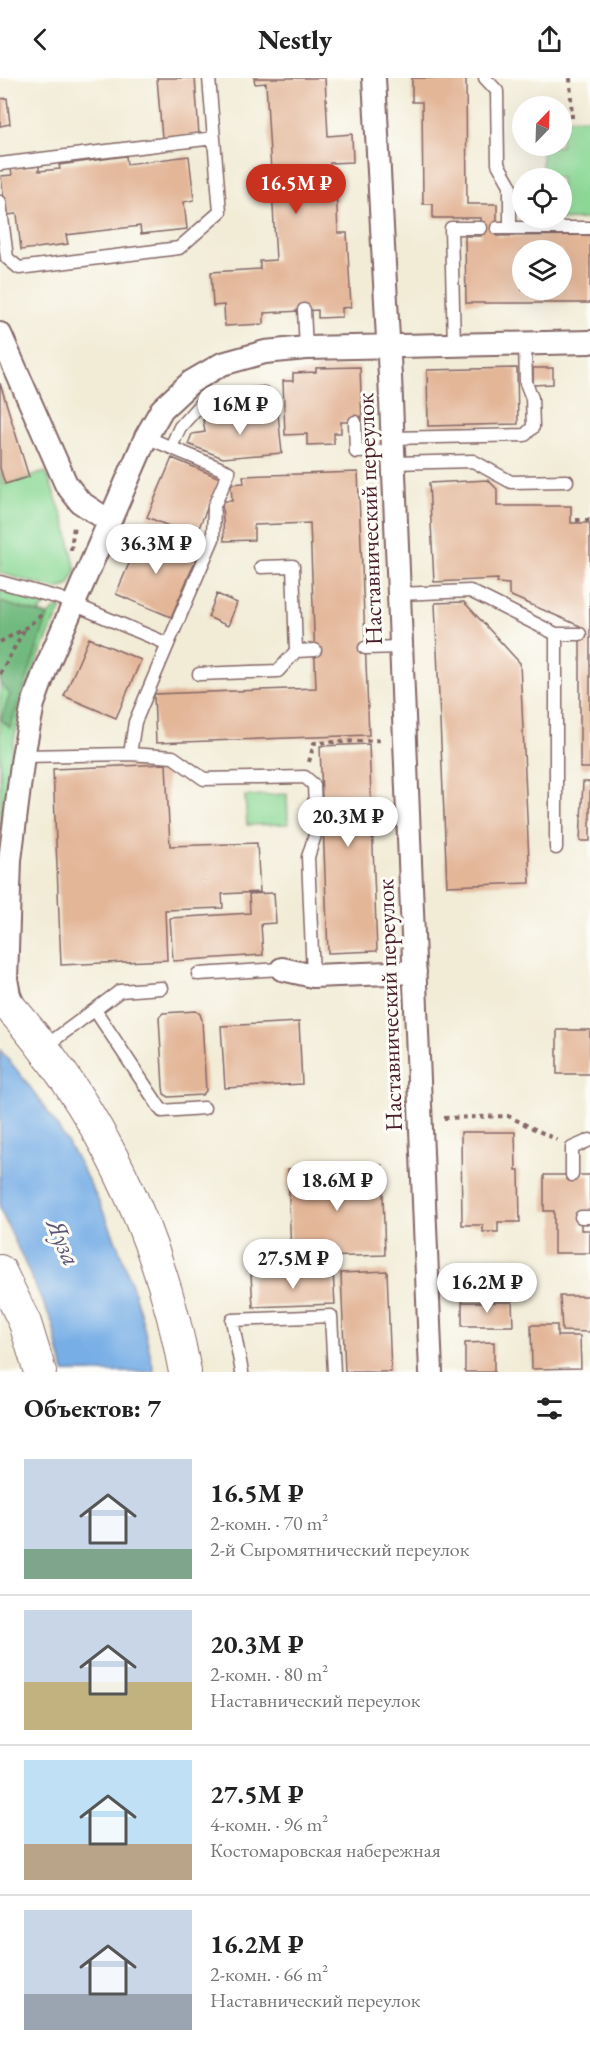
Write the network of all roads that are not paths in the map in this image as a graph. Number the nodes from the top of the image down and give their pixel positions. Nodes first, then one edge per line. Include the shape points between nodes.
1 (209, 78) edge
2 (374, 78) edge
3 (485, 78) edge
4 (214, 138) junction
5 (0, 164) edge
6 (0, 202) edge
7 (481, 228) dead end
8 (497, 228) dead end
9 (510, 228) junction
10 (590, 228) edge
11 (304, 310) dead end
12 (0, 334) edge
13 (590, 342) edge
14 (525, 344) junction
15 (454, 345) junction
16 (388, 347) junction
17 (306, 348) junction
18 (264, 393) dead end
19 (355, 422) dead end
20 (146, 437) junction
21 (171, 447) junction
22 (393, 451) junction
23 (567, 481) dead end
24 (109, 521) junction
25 (261, 567) dead end
26 (0, 582) edge
27 (399, 594) junction
28 (66, 601) junction
29 (556, 634) junction
30 (580, 634) dead end
31 (168, 644) junction
32 (401, 647) junction
33 (365, 648) dead end
34 (315, 650) dead end
35 (296, 651) junction
36 (199, 674) dead end
37 (130, 754) junction
38 (22, 756) junction
39 (556, 848) dead end
40 (10, 886) junction
41 (0, 917) edge
42 (282, 969) joint
43 (415, 972) junction
44 (198, 974) dead end
45 (313, 976) junction
46 (161, 988) dead end
47 (9, 1006) edge
48 (95, 1010) junction
49 (42, 1049) junction
50 (204, 1107) dead end
51 (590, 1140) edge
52 (572, 1175) dead end
53 (0, 1270) edge
54 (40, 1372) edge
55 (185, 1372) edge
56 (242, 1372) edge
57 (334, 1372) edge
58 (431, 1372) edge

1 - 4 lane
2 - 16 street, Наставнический переулок
3 - 9 lane via 497,91 498,165 510,185
4 - 5 lane
4 - 6 lane via 220,212 179,248 19,268 7,258
7 - 15 lane via 451,228
8 - 9 lane
9 - 10 lane
11 - 17 lane
12 - 24 street via 66,484 80,502
13 - 14 street
14 - 15 street
14 - 22 lane via 533,426 525,435
15 - 16 street
16 - 17 street
16 - 22 street, Наставнический переулок
17 - 20 street via 265,352 222,363 191,382 162,409
18 - 21 lane via 204,400 180,427
19 - 22 lane via 356,452
20 - 21 lane
20 - 24 street
21 - 31 lane via 229,472 214,506 213,539
22 - 23 lane via 473,461 511,482
22 - 27 street, Наставнический переулок
24 - 28 street
25 - 35 lane via 293,566
26 - 28 lane
27 - 29 lane via 470,591
27 - 32 street, Наставнический переулок
28 - 31 lane
28 - 38 street via 33,704
29 - 30 lane
29 - 39 lane
31 - 37 lane via 135,722
32 - 33 lane
32 - 43 street, Наставнический переулок
34 - 35 lane
35 - 36 lane via 278,670
37 - 38 lane
37 - 45 lane via 173,757 204,779 305,777 314,785 315,832 308,857
38 - 40 street
40 - 41 street
40 - 47 street via 6,979
42 - 44 lane
42 - 45 street
43 - 45 street
43 - 58 street, Наставнический переулок
46 - 48 lane via 120,991
47 - 49 main road
48 - 49 lane
48 - 50 lane via 162,1111
49 - 55 main road via 104,1142 130,1192 166,1286
51 - 52 lane via 572,1148
53 - 54 main road via 25,1323
56 - 57 lane via 232,1320 331,1316

